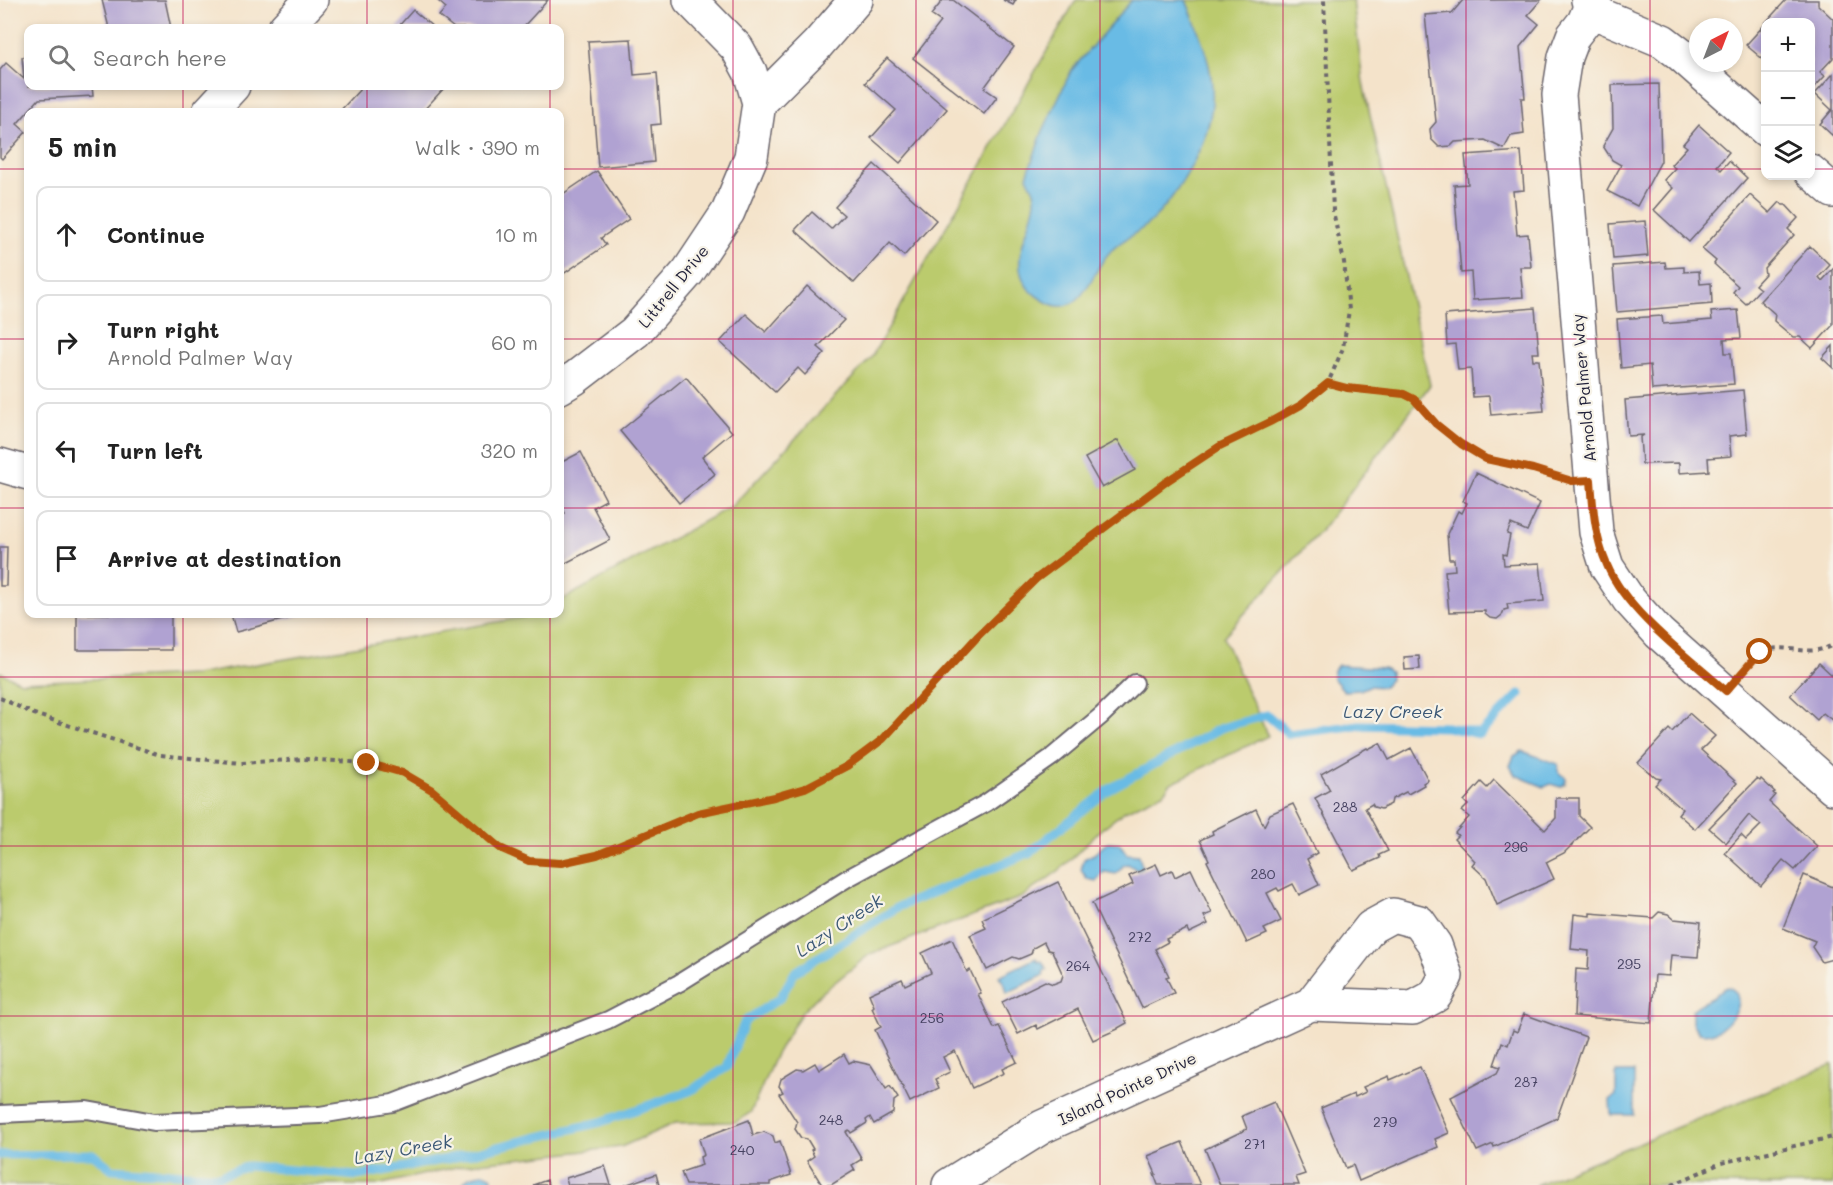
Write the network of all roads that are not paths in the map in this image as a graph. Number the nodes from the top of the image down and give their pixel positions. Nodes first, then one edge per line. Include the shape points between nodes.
1 (311, 0) edge
2 (690, 0) edge
3 (856, 0) edge
4 (1590, 3) edge
5 (289, 24) edge
6 (229, 90) edge
7 (759, 103) junction
8 (213, 108) edge
9 (1761, 126) edge
10 (1815, 175) edge
11 (1833, 191) edge
12 (564, 385) edge
13 (0, 465) edge
14 (24, 472) edge
15 (1135, 683) dead end
16 (1833, 788) edge
17 (1311, 1004) dead end
18 (0, 1114) edge
19 (949, 1185) edge

1 - 5 street
2 - 7 street, Littrell Drive via 737,48 750,72
3 - 7 street
4 - 9 street via 1603,16 1663,41
4 - 16 street, Arnold Palmer Way via 1565,57 1559,94 1596,532 1607,567 1629,600 1659,633
6 - 8 street
7 - 12 street, Littrell Drive via 751,157 728,212 688,272 635,332
10 - 11 street
13 - 14 street
15 - 18 lane via 1052,758 986,803 846,879 679,983 608,1020 393,1103 320,1115 154,1122 87,1110
17 - 19 street, Island Pointe Drive via 1042,1127

